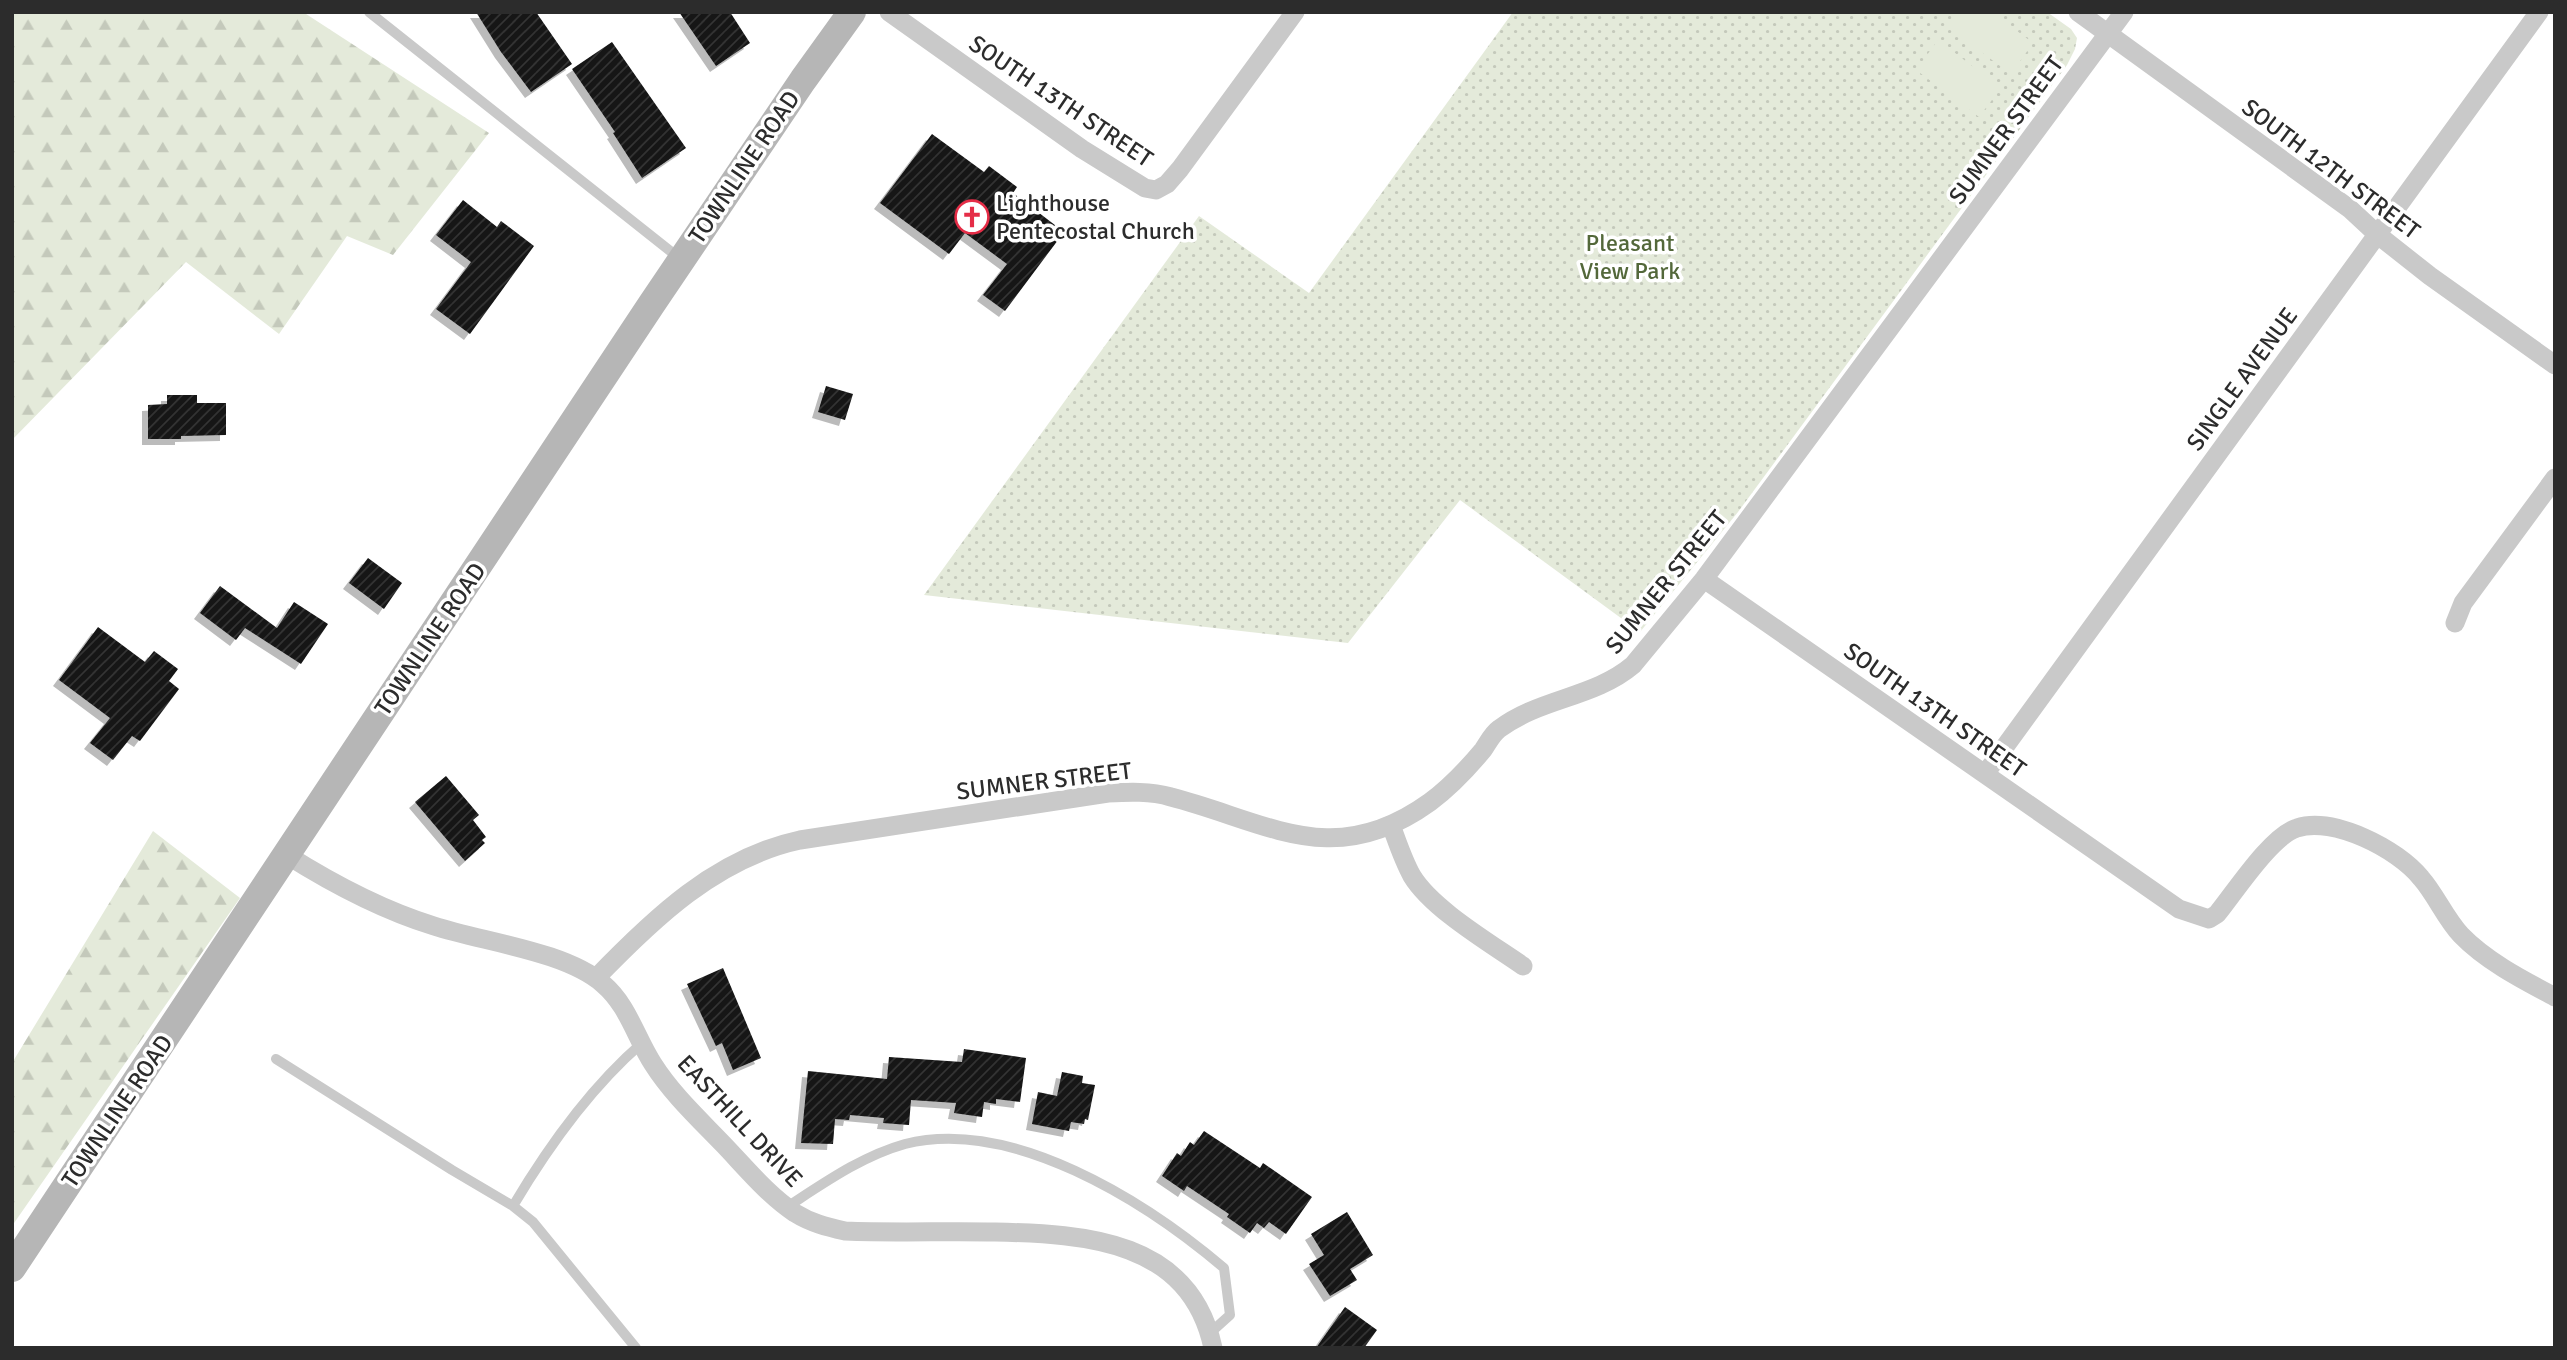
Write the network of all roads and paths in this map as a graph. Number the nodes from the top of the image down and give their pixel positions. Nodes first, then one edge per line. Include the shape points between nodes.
1 (369, 12) edge
2 (889, 12) edge
3 (1295, 12) edge
4 (2078, 12) edge
5 (2124, 12) edge
6 (2539, 12) edge
7 (845, 15) edge
8 (2108, 34) junction
9 (2378, 235) junction
10 (682, 260) junction
11 (2555, 365) edge
12 (2555, 478) edge
13 (1704, 579) junction
14 (2455, 623) dead end
15 (1985, 774) junction
16 (1391, 825) junction
17 (287, 855) junction
18 (1523, 966) dead end
19 (596, 978) junction
20 (2553, 990) edge
21 (642, 1043) junction
22 (276, 1059) dead end
23 (513, 1206) junction
24 (787, 1207) junction
25 (12, 1268) edge
26 (1212, 1340) edge
27 (636, 1348) edge

1 - 10 lane
2 - 3 street, SOUTH 13TH STREET via 1082,149 1144,188 1156,190 1172,178
4 - 8 street, SOUTH 12TH STREET
5 - 8 street, SUMNER STREET
6 - 9 street, SINGLE AVENUE
7 - 10 street, TOWNLINE ROAD
8 - 9 street, SOUTH 12TH STREET via 2350,209
8 - 13 street, SUMNER STREET
9 - 11 street, SOUTH 12TH STREET
9 - 15 street, SINGLE AVENUE
10 - 17 street, TOWNLINE ROAD
12 - 14 street via 2463,603
13 - 15 street, SOUTH 13TH STREET
13 - 16 street, SUMNER STREET via 1621,676 1507,724 1431,802
15 - 20 street, SOUTH 13TH STREET via 2179,909 2209,919 2283,835 2317,825 2339,829 2409,865 2464,938 2507,969
16 - 18 street via 1423,891
16 - 19 street, SUMNER STREET via 1353,836 1291,835 1170,796 1139,792 800,840 762,850 710,877 649,925
17 - 19 street, EASTHILL DRIVE via 389,909 436,927 550,958
17 - 25 street, TOWNLINE ROAD
19 - 21 street, EASTHILL DRIVE via 621,1004
21 - 23 lane via 556,1140
21 - 24 street, EASTHILL DRIVE via 668,1084
22 - 23 lane
23 - 27 lane via 533,1222
24 - 26 street, EASTHILL DRIVE via 817,1225 845,1231 1035,1233 1105,1241 1142,1255 1172,1274 1197,1302
24 - 26 lane via 855,1164 905,1144 960,1138 1005,1145 1088,1176 1184,1234 1224,1268 1230,1315

